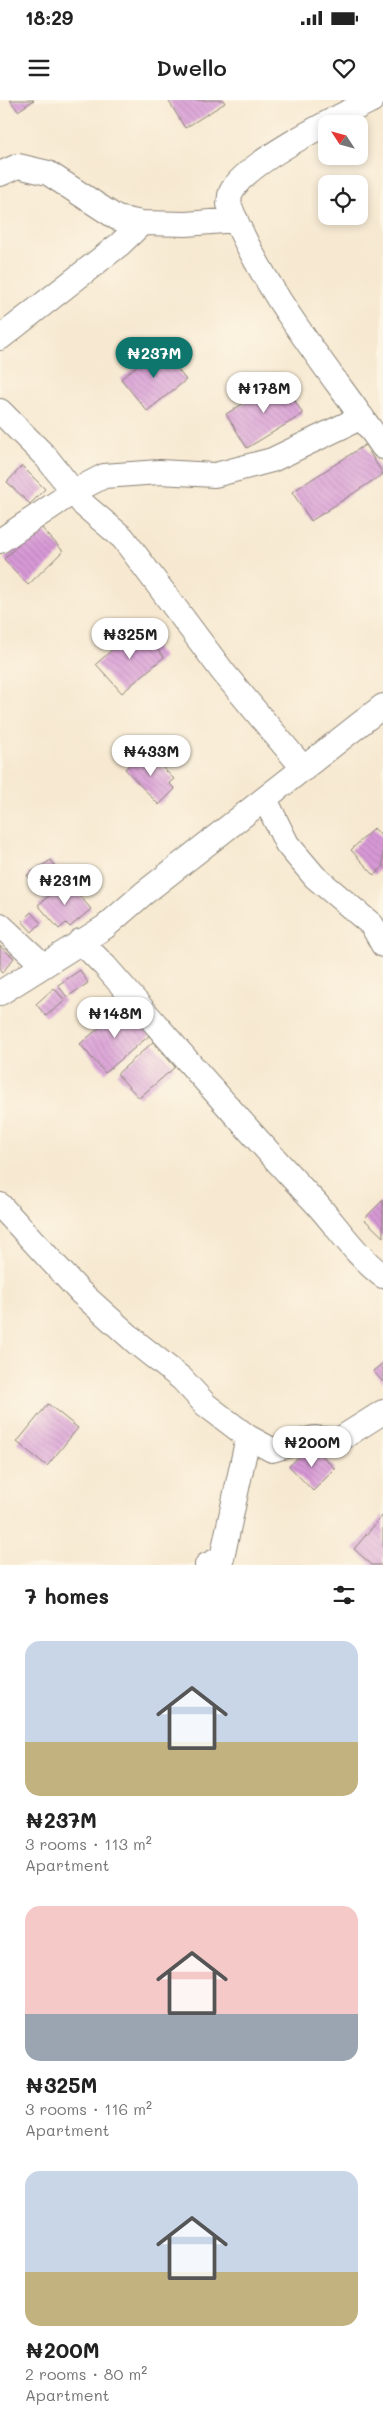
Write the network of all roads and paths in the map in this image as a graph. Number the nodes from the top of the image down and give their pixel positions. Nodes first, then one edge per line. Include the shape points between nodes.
1 (372, 100) edge
2 (0, 174) edge
3 (236, 220) junction
4 (142, 224) junction
5 (0, 338) edge
6 (0, 411) edge
7 (362, 417) junction
8 (383, 447) edge
9 (73, 492) junction
10 (0, 541) edge
11 (382, 708) edge
12 (304, 769) junction
13 (266, 799) junction
14 (0, 925) edge
15 (80, 942) junction
16 (383, 945) edge
17 (43, 965) junction
18 (0, 993) edge
19 (0, 1205) edge
20 (383, 1276) edge
21 (383, 1412) edge
22 (248, 1437) junction
23 (207, 1565) edge

1 - 3 street via 277,152 239,181 230,194 229,204
2 - 4 street via 18,166 48,173 117,218
3 - 4 street
3 - 7 street via 259,265 314,352
4 - 5 street
6 - 9 street via 46,457
7 - 8 street
7 - 9 street via 272,460 246,467 215,475 159,472 104,476
9 - 10 street
9 - 12 street via 123,538 223,672
11 - 12 street
12 - 13 street
13 - 15 street via 105,927
13 - 16 street via 287,844 315,877 372,925
14 - 17 street
15 - 17 street
15 - 20 street via 105,966 268,1154 341,1230 364,1261
17 - 18 street
19 - 22 street via 80,1292 182,1379 206,1405
21 - 22 street via 337,1441 314,1438 272,1450
22 - 23 street via 222,1558

